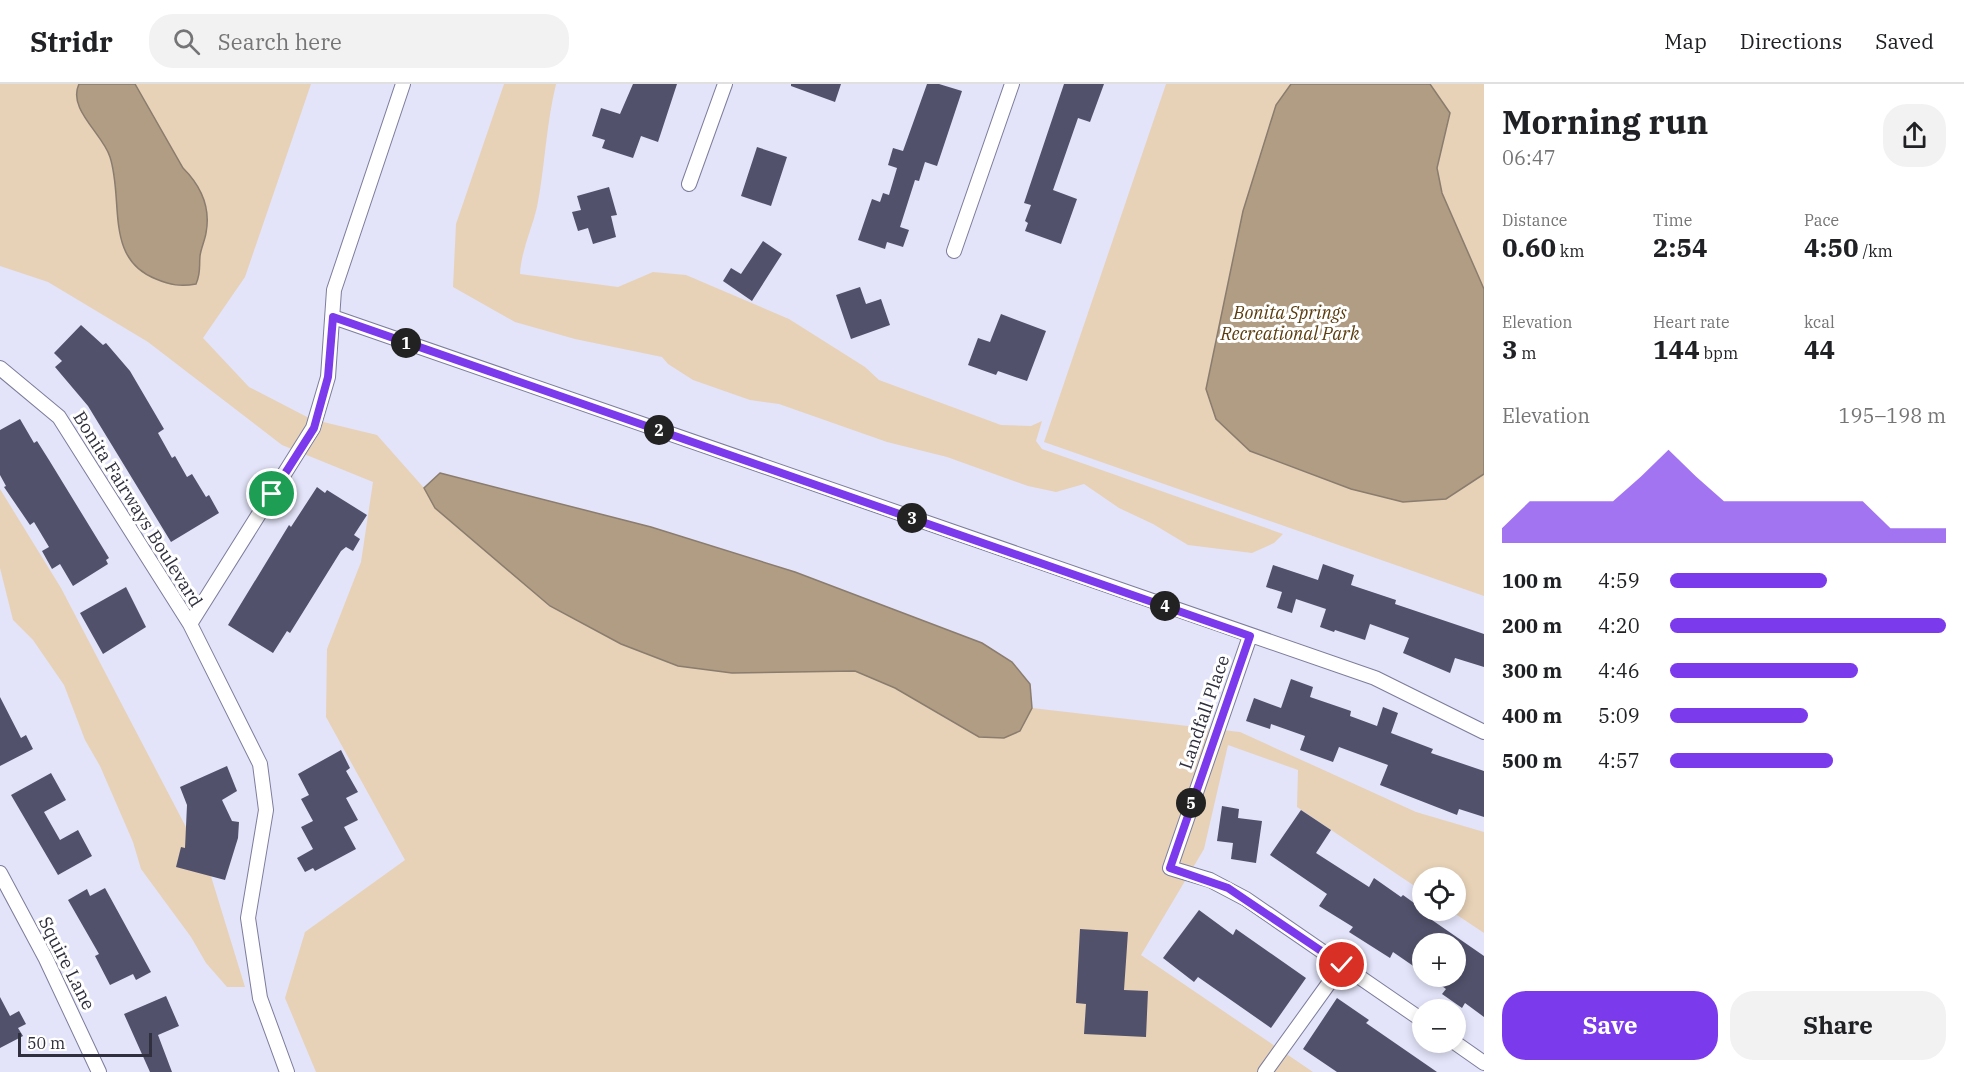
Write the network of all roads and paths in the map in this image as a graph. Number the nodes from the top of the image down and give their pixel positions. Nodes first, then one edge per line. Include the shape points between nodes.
1 (403, 84) edge
2 (725, 84) edge
3 (1012, 84) edge
4 (689, 184) dead end
5 (954, 251) dead end
6 (333, 317) junction
7 (0, 368) edge
8 (190, 624) junction
9 (1250, 636) junction
10 (1484, 732) edge
11 (0, 873) edge
12 (1342, 965) junction
13 (1412, 1013) edge
14 (1466, 1050) edge
15 (1484, 1063) edge
16 (99, 1072) edge
17 (287, 1072) edge
18 (1265, 1072) edge

1 - 6 street, Bonita Fairways Boulevard via 334,290
2 - 4 street
3 - 5 street
6 - 8 street, Bonita Fairways Boulevard via 328,377 314,428
6 - 9 street
7 - 8 street, Bonita Fairways Boulevard via 59,417
8 - 17 street, Bonita Fairways Boulevard via 260,764 266,810 248,918 260,998
9 - 10 street via 1376,678
9 - 12 street, Landfall Place via 1170,868 1228,888
11 - 16 street, Squire Lane
12 - 13 street
12 - 18 street
14 - 15 street

